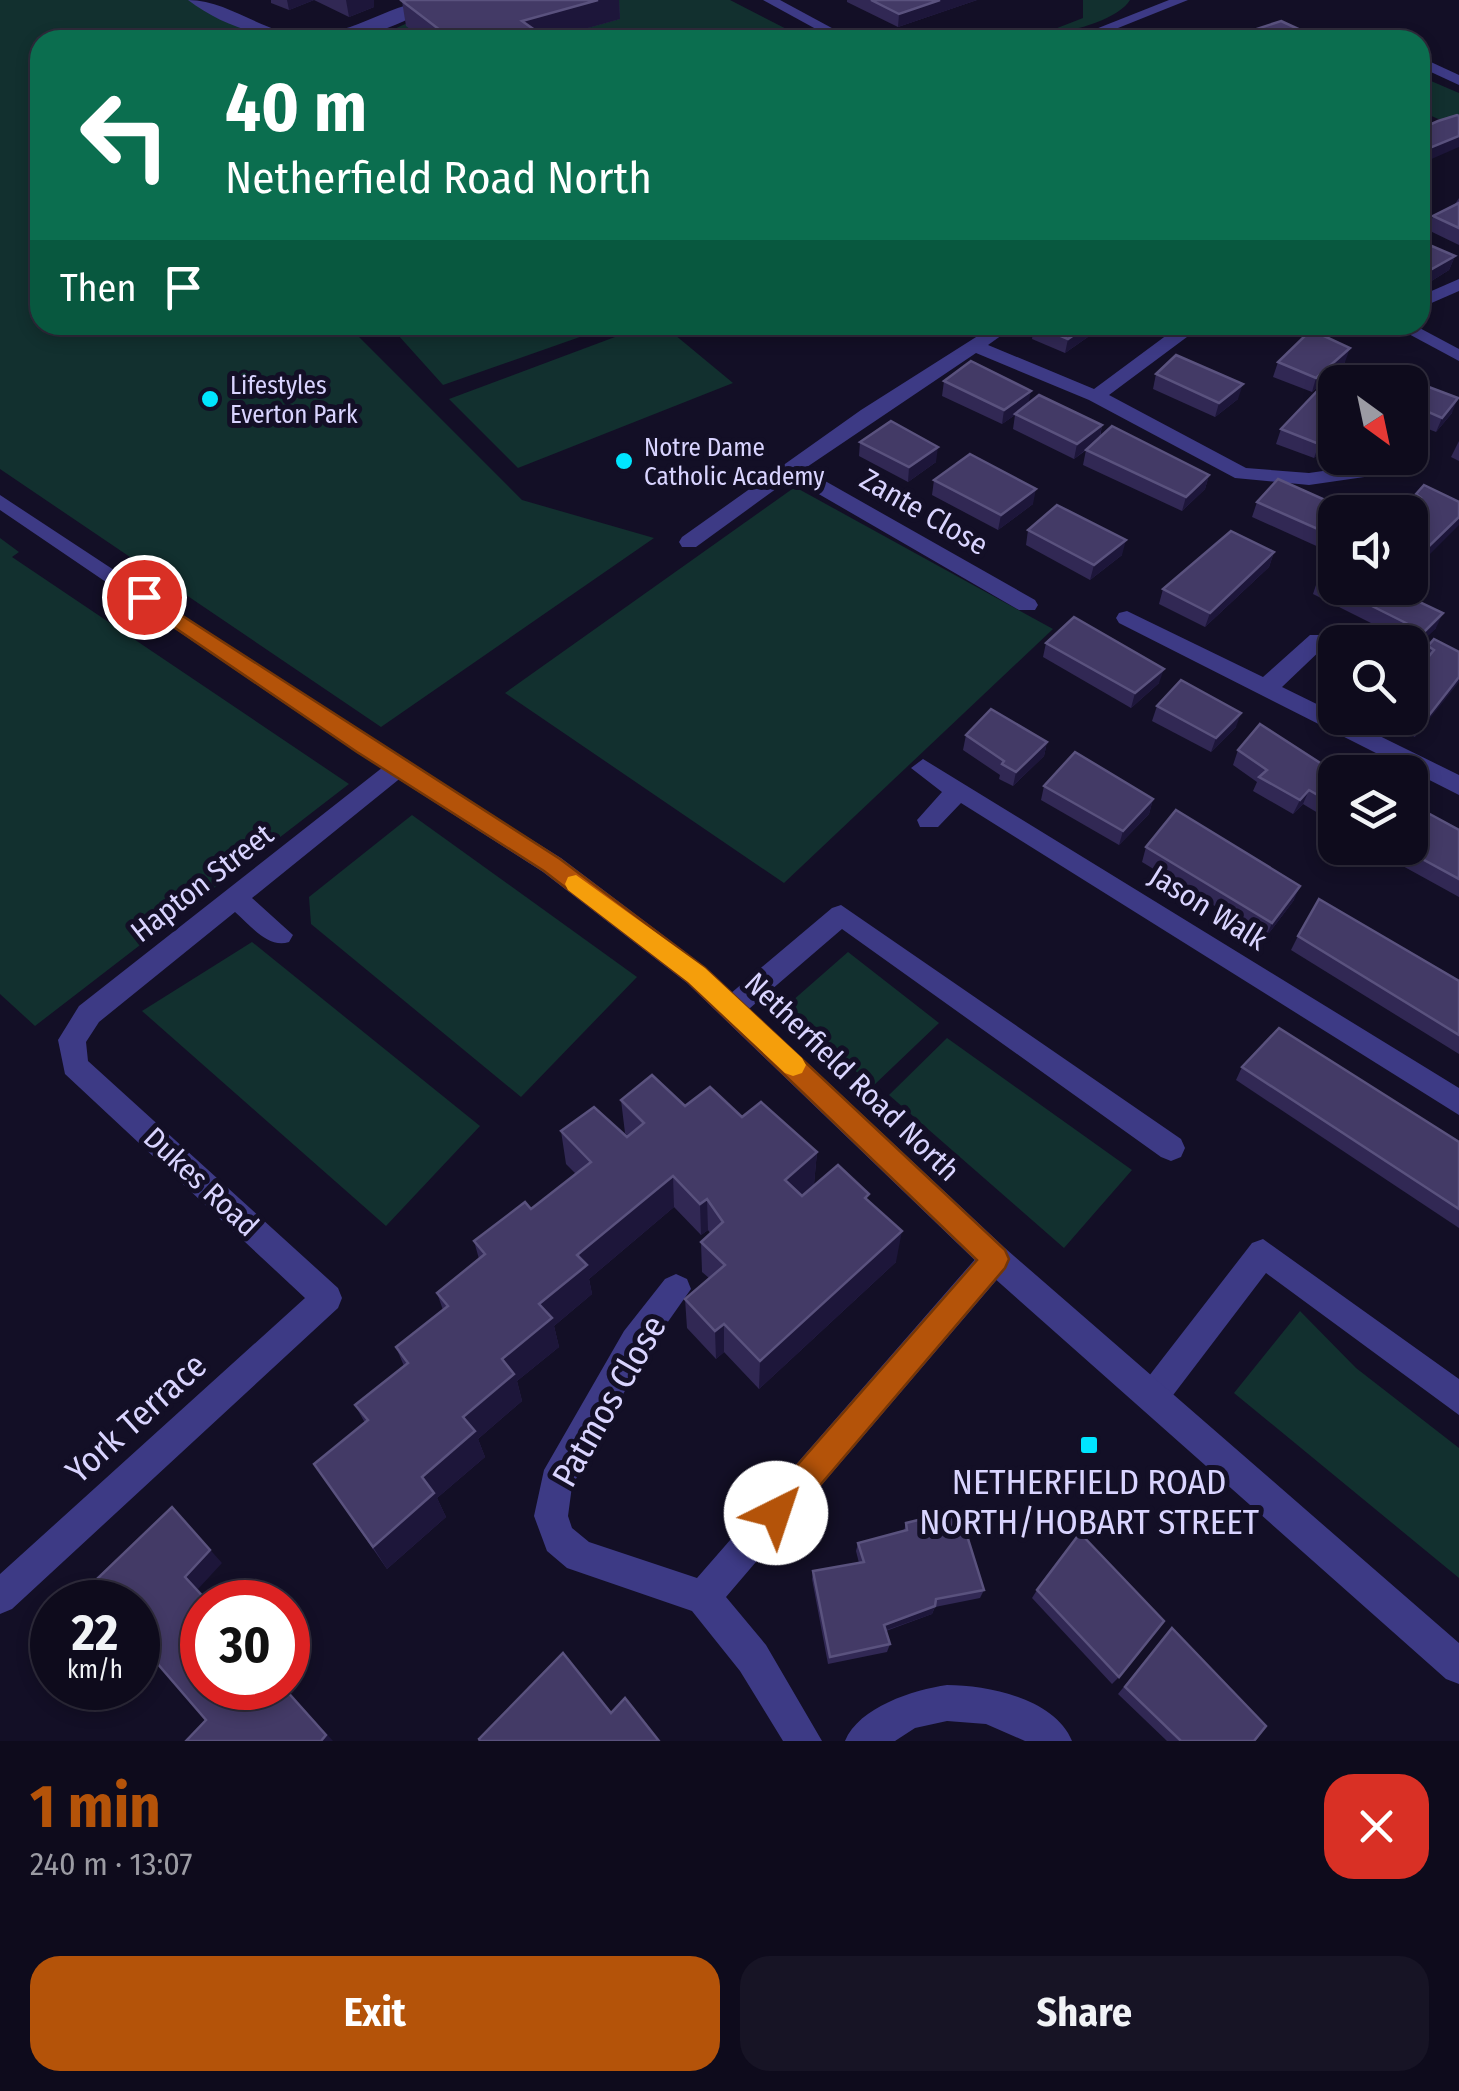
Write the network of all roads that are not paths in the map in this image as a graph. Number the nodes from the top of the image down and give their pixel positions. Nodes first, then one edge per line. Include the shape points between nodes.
1 (195, 0) edge
2 (431, 0) edge
3 (770, 0) edge
4 (1181, 0) edge
5 (267, 30) edge
6 (362, 30) edge
7 (828, 30) edge
8 (1102, 30) edge
9 (1430, 68) edge
10 (1459, 81) edge
11 (1459, 284) edge
12 (1430, 298) edge
13 (992, 335) edge
14 (1177, 335) edge
15 (1420, 335) edge
16 (974, 346) junction
17 (1459, 356) edge
18 (1096, 396) junction
19 (791, 470) junction
20 (1332, 475) edge
21 (0, 501) edge
22 (689, 542) dead end
23 (1027, 606) dead end
24 (1128, 618) dead end
25 (1318, 640) dead end
26 (1266, 688) junction
27 (400, 766) junction
28 (923, 768) dead end
29 (1459, 786) edge
30 (958, 791) junction
31 (929, 820) dead end
32 (236, 899) junction
33 (280, 936) dead end
34 (733, 1007) junction
35 (75, 1066) joint
36 (1459, 1103) edge
37 (1171, 1148) dead end
38 (995, 1259) junction
39 (676, 1288) dead end
40 (327, 1298) joint
41 (1153, 1396) junction
42 (1459, 1399) edge
43 (0, 1597) edge
44 (703, 1597) junction
45 (1459, 1666) edge
46 (804, 1741) edge
47 (863, 1741) edge
48 (1054, 1741) edge

1 - 5 street
2 - 6 street
3 - 7 street
4 - 8 street
9 - 10 street
11 - 12 street
13 - 16 street
14 - 18 street
15 - 17 street
16 - 18 street
16 - 19 street
18 - 20 street via 1242,474
19 - 22 street
19 - 23 street, Zante Close
21 - 27 street, Netherfield Road North
24 - 26 street
25 - 26 street
26 - 29 street
27 - 32 street, Hapton Street
27 - 34 street, Netherfield Road North via 552,865
28 - 30 street, Jason Walk
30 - 31 street
30 - 36 street, Jason Walk
32 - 33 street
32 - 35 street, Hapton Street via 88,1014 72,1040
34 - 37 street via 841,914
34 - 38 street, Netherfield Road North
35 - 40 street, Dukes Road
38 - 41 street, Netherfield Road North
38 - 44 street
39 - 44 street, Patmos Close via 635,1342 556,1482 551,1516 560,1539 580,1556
40 - 43 street, York Terrace
41 - 42 street via 1262,1253
41 - 45 street, Netherfield Road North
44 - 46 street via 753,1658
47 - 48 street via 911,1711 950,1704 984,1704

